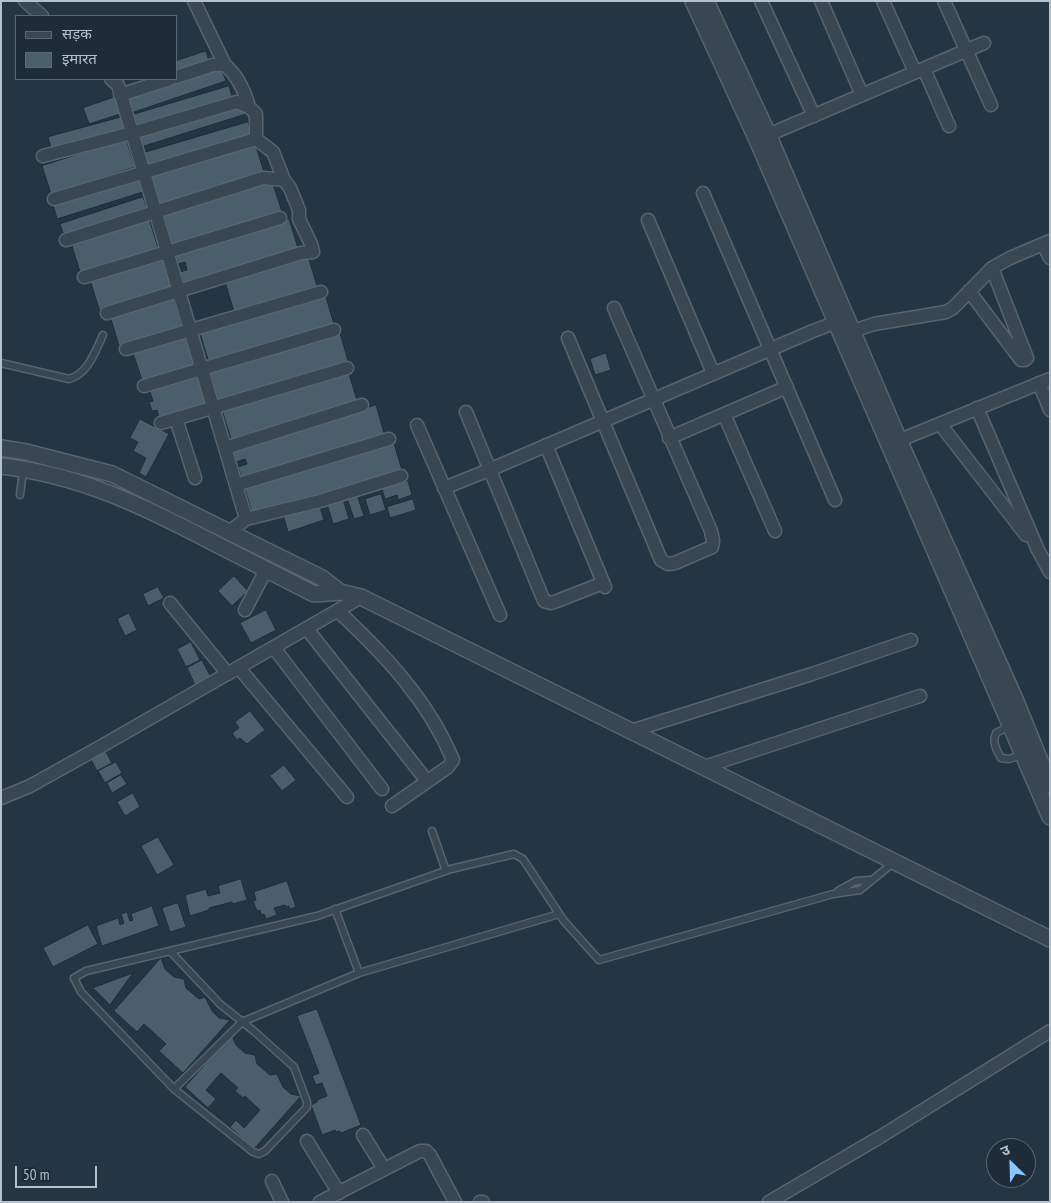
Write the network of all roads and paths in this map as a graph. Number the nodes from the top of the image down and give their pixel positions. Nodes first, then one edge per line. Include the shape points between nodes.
1 (25, 1) edge
2 (194, 1) edge
3 (693, 1) edge
4 (706, 1) edge
5 (761, 1) edge
6 (820, 1) edge
7 (883, 1) edge
8 (944, 1) edge
9 (41, 15) edge
10 (984, 43) dead end
11 (966, 51) junction
12 (225, 65) junction
13 (919, 71) junction
14 (178, 76) edge
15 (113, 80) edge
16 (167, 80) edge
17 (120, 94) junction
18 (862, 95) junction
19 (991, 105) dead end
20 (249, 107) junction
21 (814, 116) junction
22 (950, 126) dead end
23 (132, 134) junction
24 (763, 137) junction
25 (256, 139) junction
26 (43, 156) dead end
27 (143, 173) junction
28 (284, 180) junction
29 (703, 193) dead end
30 (54, 199) dead end
31 (155, 212) junction
32 (280, 218) dead end
33 (648, 220) dead end
34 (66, 240) dead end
35 (1046, 242) edge
36 (167, 252) junction
37 (1050, 258) edge
38 (992, 268) junction
39 (84, 277) dead end
40 (179, 291) junction
41 (969, 291) junction
42 (321, 292) dead end
43 (614, 308) dead end
44 (106, 314) dead end
45 (844, 327) junction
46 (334, 330) dead end
47 (191, 331) junction
48 (103, 335) dead end
49 (568, 338) dead end
50 (126, 349) dead end
51 (771, 349) junction
52 (1, 363) edge
53 (347, 368) dead end
54 (202, 369) junction
55 (713, 374) junction
56 (1044, 381) edge
57 (144, 386) dead end
58 (787, 387) junction
59 (652, 399) junction
60 (362, 406) dead end
61 (214, 408) junction
62 (977, 408) junction
63 (1050, 410) edge
64 (466, 412) dead end
65 (724, 414) junction
66 (176, 418) junction
67 (602, 420) junction
68 (161, 423) dead end
69 (940, 424) junction
70 (417, 425) dead end
71 (669, 438) junction
72 (390, 439) dead end
73 (894, 442) junction
74 (546, 445) junction
75 (1, 448) edge
76 (225, 448) junction
77 (1, 466) edge
78 (23, 470) junction
79 (489, 470) junction
80 (401, 476) dead end
81 (195, 478) dead end
82 (236, 485) junction
83 (444, 488) junction
84 (20, 495) dead end
85 (835, 500) dead end
86 (246, 519) junction
87 (774, 531) dead end
88 (229, 532) junction
89 (1038, 550) junction
90 (266, 570) junction
91 (1050, 572) edge
92 (340, 592) junction
93 (361, 597) junction
94 (170, 603) dead end
95 (245, 610) dead end
96 (338, 611) junction
97 (500, 616) dead end
98 (307, 629) junction
99 (911, 640) dead end
100 (274, 648) junction
101 (233, 671) junction
102 (920, 696) dead end
103 (1011, 726) junction
104 (631, 731) junction
105 (1024, 755) junction
106 (704, 767) junction
107 (1043, 780) edge
108 (427, 781) junction
109 (382, 789) dead end
110 (347, 797) dead end
111 (1, 798) edge
112 (392, 806) dead end
113 (1050, 817) edge
114 (432, 831) dead end
115 (894, 862) junction
116 (446, 871) junction
117 (335, 910) junction
118 (559, 914) junction
119 (1050, 939) edge
120 (171, 952) junction
121 (359, 973) junction
122 (242, 1022) junction
123 (1050, 1031) edge
124 (174, 1089) junction
125 (363, 1135) dead end
126 (307, 1141) dead end
127 (384, 1169) junction
128 (272, 1181) dead end
129 (339, 1192) junction
130 (282, 1202) edge
131 (320, 1202) edge
132 (455, 1202) edge
133 (769, 1202) edge

1 - 9 street
2 - 12 street
3 - 24 street
4 - 24 street
5 - 21 street
6 - 18 street
7 - 13 street
8 - 11 street
10 - 11 street
11 - 13 street
11 - 19 street
12 - 14 street via 213,65
12 - 20 street via 246,94
13 - 18 street
13 - 22 street
15 - 17 street
16 - 17 street
17 - 23 street
18 - 21 street
20 - 23 street via 236,102
20 - 25 street via 256,114
21 - 24 street
23 - 26 street
23 - 27 street
24 - 45 street
25 - 27 street
25 - 28 street via 273,152
27 - 30 street
27 - 31 street
28 - 31 street via 263,178
28 - 40 street via 299,210 299,219 313,252
29 - 51 street
31 - 34 street
31 - 36 street
32 - 36 street
33 - 55 street
35 - 37 street
35 - 38 street
36 - 39 street
36 - 40 street
38 - 41 street
38 - 41 street via 1027,358 1025,360 1021,360
40 - 44 street
40 - 47 street
41 - 45 street via 946,312
42 - 47 street
43 - 59 street
45 - 51 street
45 - 73 street
46 - 54 street
47 - 50 street
47 - 54 street
48 - 52 lane via 85,370 69,380
49 - 67 street
51 - 55 street
51 - 58 street
53 - 61 street
54 - 57 street
54 - 61 street
55 - 59 street
56 - 62 street
56 - 63 street
58 - 65 street
58 - 85 street
59 - 67 street
59 - 71 street
60 - 76 street
61 - 66 street
61 - 76 street
62 - 69 street
62 - 89 street
64 - 79 street
65 - 71 street
65 - 87 street
66 - 68 street
66 - 81 street
67 - 71 street via 661,560 668,564 712,547 713,541
67 - 74 street
69 - 73 street
69 - 89 street
70 - 83 street
72 - 82 street
73 - 103 street
73 - 107 street via 1015,700
74 - 79 street
74 - 79 street via 604,585 551,603 544,600
75 - 88 street via 112,474
76 - 82 street
77 - 78 street
78 - 84 lane
78 - 90 street via 90,485 146,508
79 - 83 street
80 - 86 street
82 - 86 street
83 - 97 street
86 - 88 street
88 - 92 street via 322,578
89 - 91 street
90 - 92 street via 314,594
90 - 95 street
92 - 93 street
93 - 96 street
93 - 104 street
94 - 101 street
96 - 98 street
96 - 108 street via 364,634 419,697 447,747 453,760
98 - 100 street
98 - 108 street
99 - 104 street
100 - 101 street
100 - 109 street
101 - 110 street
101 - 111 street via 30,786
102 - 106 street
103 - 105 street
103 - 105 lane via 996,733 995,749 1001,758
104 - 106 street
105 - 107 street
106 - 115 street
107 - 113 street
108 - 112 street
114 - 116 lane
115 - 118 lane via 860,890 833,894 599,960
115 - 119 street
116 - 117 lane
116 - 118 lane via 514,854 523,858
117 - 120 lane
117 - 121 lane
118 - 121 lane
120 - 122 lane via 220,1004
120 - 124 lane via 86,971 74,978 81,992
121 - 122 lane
122 - 124 lane
122 - 124 lane via 294,1067 307,1102 307,1107 265,1150 259,1154 253,1152
123 - 133 street via 880,1138
125 - 127 street
126 - 129 street
127 - 129 street
127 - 132 street via 426,1151
128 - 130 street
129 - 131 street

